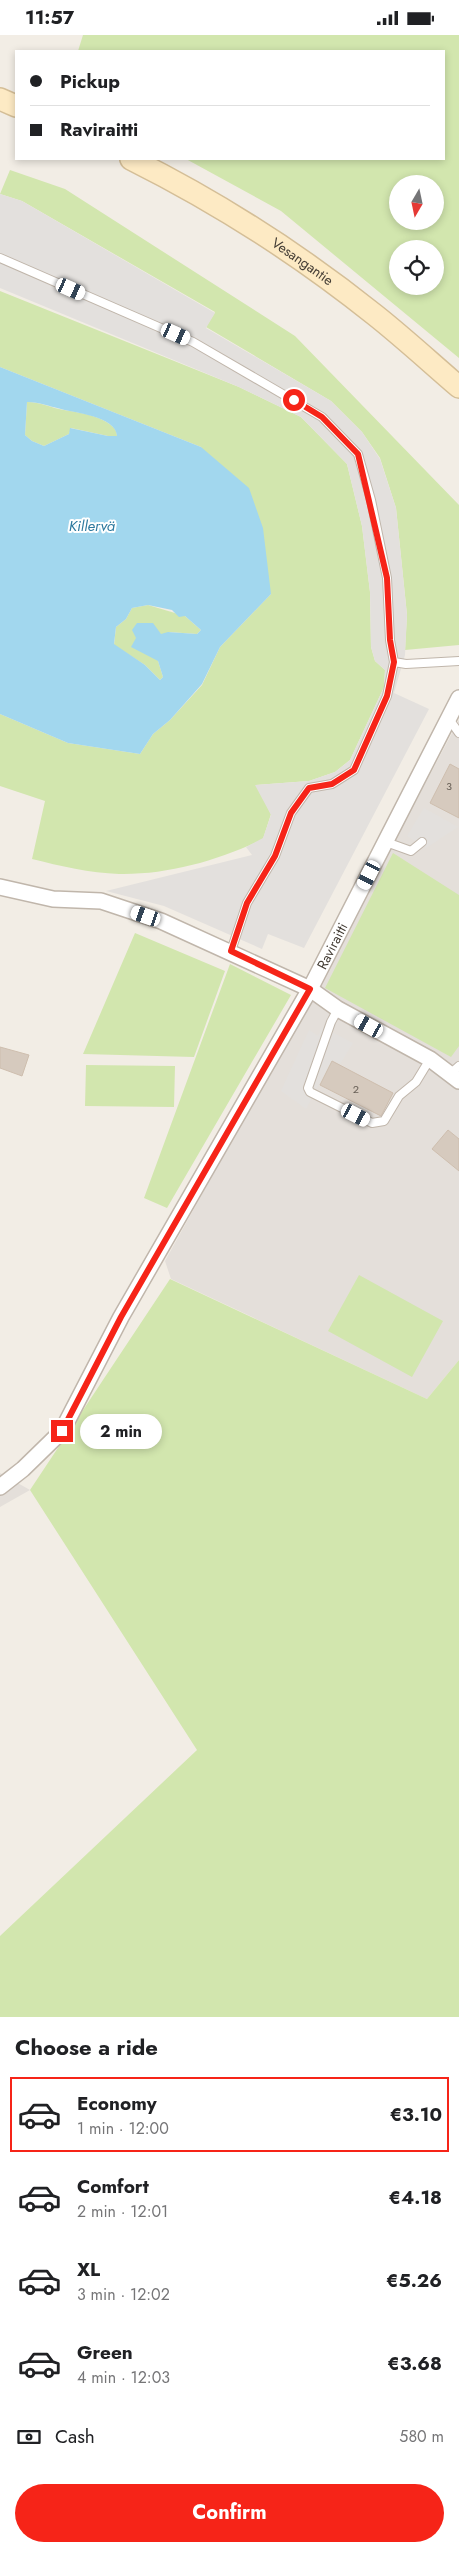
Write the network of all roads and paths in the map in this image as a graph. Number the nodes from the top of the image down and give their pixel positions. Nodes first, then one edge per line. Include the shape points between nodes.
1 (0, 99) edge
2 (15, 106) edge
3 (134, 160) edge
4 (0, 258) edge
5 (459, 387) edge
6 (459, 661) edge
7 (394, 662) junction
8 (459, 699) edge
9 (449, 719) junction
10 (459, 733) edge
11 (386, 842) junction
12 (422, 842) dead end
13 (0, 887) edge
14 (231, 951) junction
15 (310, 989) junction
16 (338, 1009) junction
17 (430, 1059) junction
18 (456, 1074) edge
19 (0, 1487) edge

1 - 2 street
3 - 5 street, Vesangantie via 242,221 302,261 375,315
4 - 7 lane via 193,342 322,417 358,454 387,578
6 - 7 lane
7 - 14 lane via 387,696 354,770 332,784 309,788 291,813 275,856 247,903
8 - 9 street, Raviraitti
9 - 10 lane
9 - 11 street, Raviraitti
11 - 12 lane via 411,851
11 - 15 street, Raviraitti
13 - 14 street via 53,899 101,901 161,921
14 - 15 street
15 - 16 street
15 - 19 street, Raviraitti via 121,1317 62,1431 24,1469
16 - 17 street
16 - 17 lane via 308,1088 310,1092 372,1123 384,1121 399,1096 416,1082
17 - 18 street

